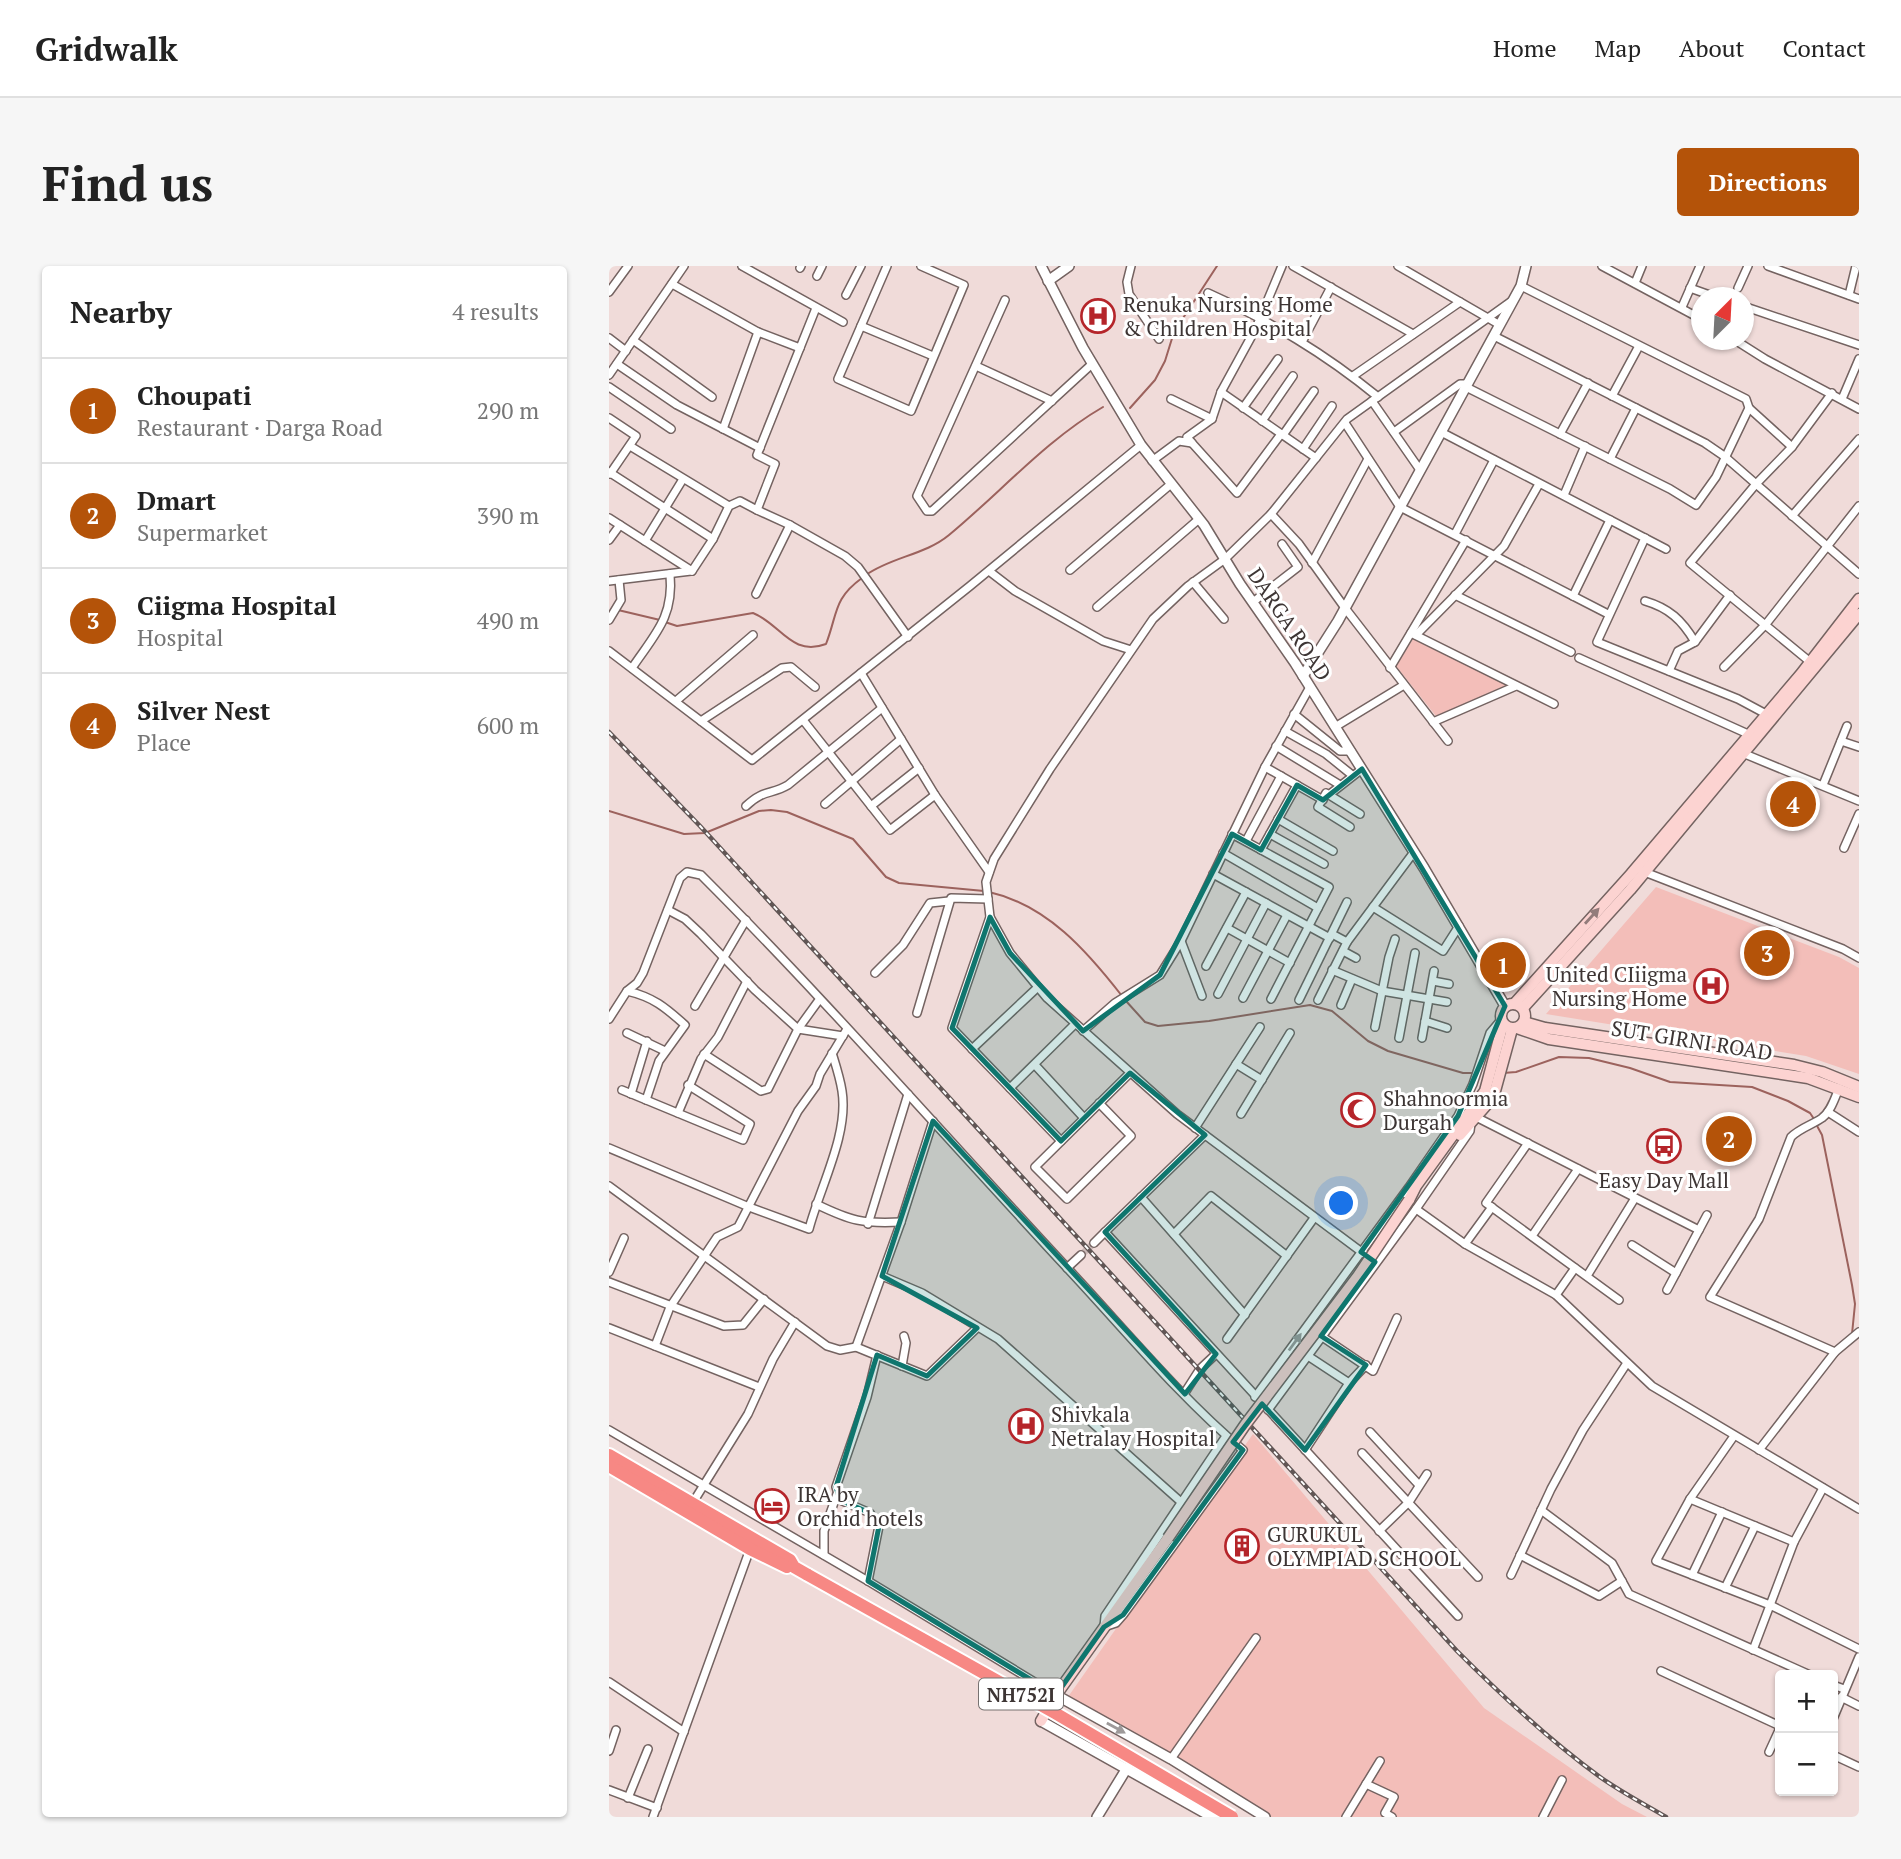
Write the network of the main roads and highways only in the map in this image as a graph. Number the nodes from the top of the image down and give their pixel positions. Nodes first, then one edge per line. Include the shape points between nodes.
1 (1859, 599) edge
2 (1859, 614) edge
3 (1739, 751) junction
4 (1514, 1006) junction
5 (1512, 1024) junction
6 (1841, 1085) junction
7 (1859, 1087) edge
8 (1859, 1097) edge
9 (1415, 1193) junction
10 (609, 1455) edge
11 (609, 1466) edge
12 (794, 1567) junction
13 (1041, 1721) road end
14 (1232, 1817) edge

1 - 3 main road
2 - 3 main road
3 - 4 main road via 1641,870
4 - 5 main road via 1502,1010
4 - 5 main road via 1525,1012
5 - 6 main road via 1794,1065
5 - 9 main road via 1499,1039 1485,1091
5 - 9 main road via 1495,1091
6 - 7 main road
6 - 8 main road
9 - 13 main road, bridge via 1245,1425
10 - 12 highway, NH752I via 790,1560
11 - 12 highway, NH752I via 750,1549
12 - 14 highway, NH752I, bridge

